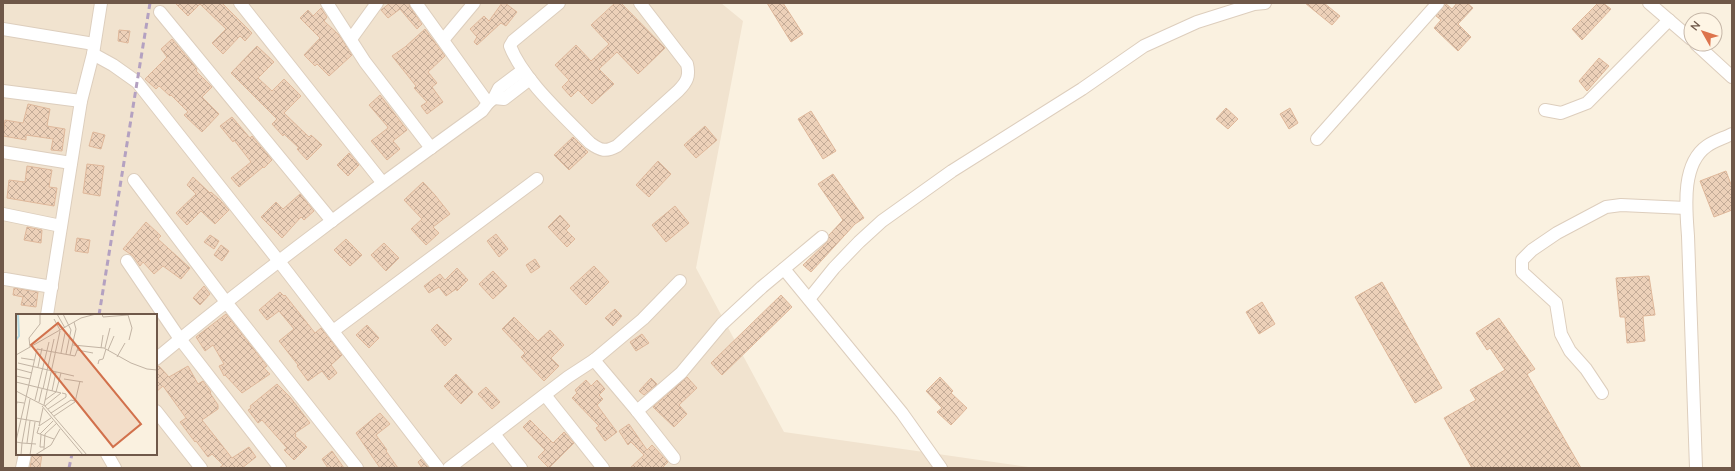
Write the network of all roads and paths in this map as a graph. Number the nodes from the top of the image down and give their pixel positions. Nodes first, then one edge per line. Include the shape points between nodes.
1 (101, 3) edge
2 (240, 3) edge
3 (327, 3) edge
4 (377, 3) edge
5 (416, 3) edge
6 (474, 3) edge
7 (559, 3) edge
8 (640, 3) edge
9 (1265, 3) edge
10 (1438, 3) edge
11 (1649, 3) edge
12 (160, 12) dead end
13 (1669, 20) junction
14 (3, 29) edge
15 (1683, 32) edge
16 (351, 40) junction
17 (443, 40) junction
18 (93, 49) junction
19 (1705, 52) edge
20 (527, 74) junction
21 (1732, 77) edge
22 (3, 91) edge
23 (491, 100) junction
24 (81, 101) junction
25 (1545, 110) dead end
26 (1732, 134) edge
27 (1317, 139) dead end
28 (431, 148) junction
29 (3, 152) edge
30 (71, 163) junction
31 (537, 179) dead end
32 (134, 180) dead end
33 (382, 182) junction
34 (1686, 208) junction
35 (3, 214) edge
36 (332, 221) junction
37 (61, 226) junction
38 (822, 237) dead end
39 (278, 260) junction
40 (127, 261) dead end
41 (784, 269) junction
42 (5, 279) dead end
43 (680, 282) dead end
44 (52, 287) junction
45 (809, 299) junction
46 (226, 302) junction
47 (47, 314) edge
48 (333, 331) junction
49 (180, 339) junction
50 (157, 358) edge
51 (594, 360) junction
52 (1602, 393) dead end
53 (545, 395) junction
54 (637, 411) junction
55 (157, 412) edge
56 (494, 434) junction
57 (25, 455) edge
58 (108, 455) edge
59 (674, 458) dead end
60 (22, 468) edge
61 (115, 468) edge
62 (201, 468) edge
63 (280, 468) edge
64 (357, 468) edge
65 (438, 468) edge
66 (449, 468) edge
67 (521, 468) edge
68 (603, 468) edge
69 (941, 468) edge
70 (1696, 468) edge

1 - 18 street
2 - 33 street
3 - 16 street
4 - 16 street
5 - 17 street
6 - 17 street
7 - 20 street via 510,46
8 - 20 street via 687,64 689,73 687,83 617,146 600,150 590,143
9 - 45 street via 1197,22 1144,46 1082,89 952,170 882,221 834,268
10 - 27 street
11 - 13 street
12 - 36 street
13 - 15 street
13 - 25 street via 1587,103 1560,113
14 - 18 street
16 - 28 street
17 - 23 street
18 - 24 street
18 - 39 street via 137,82
19 - 21 street
20 - 23 street via 504,99
22 - 24 street
23 - 28 street via 482,111
24 - 30 street
26 - 34 street via 1707,146 1697,156 1689,171
28 - 33 street
29 - 30 street
30 - 37 street
31 - 48 street
32 - 46 street
33 - 36 street
34 - 52 street via 1606,207 1557,233 1522,260 1522,272 1556,303 1562,334 1570,351
34 - 70 street
35 - 37 street
36 - 39 street
37 - 44 street
38 - 41 street
39 - 46 street
39 - 48 street
40 - 49 street
41 - 45 street
41 - 54 street via 722,324 681,373
42 - 44 street
43 - 51 street via 643,319
44 - 47 street
45 - 69 street via 902,413
46 - 49 street
46 - 64 street
48 - 65 street
49 - 50 street
49 - 63 street
51 - 53 street
51 - 54 street
53 - 56 street
53 - 68 street
54 - 59 street
55 - 62 street
56 - 66 street
56 - 67 street
57 - 60 street
58 - 61 street

